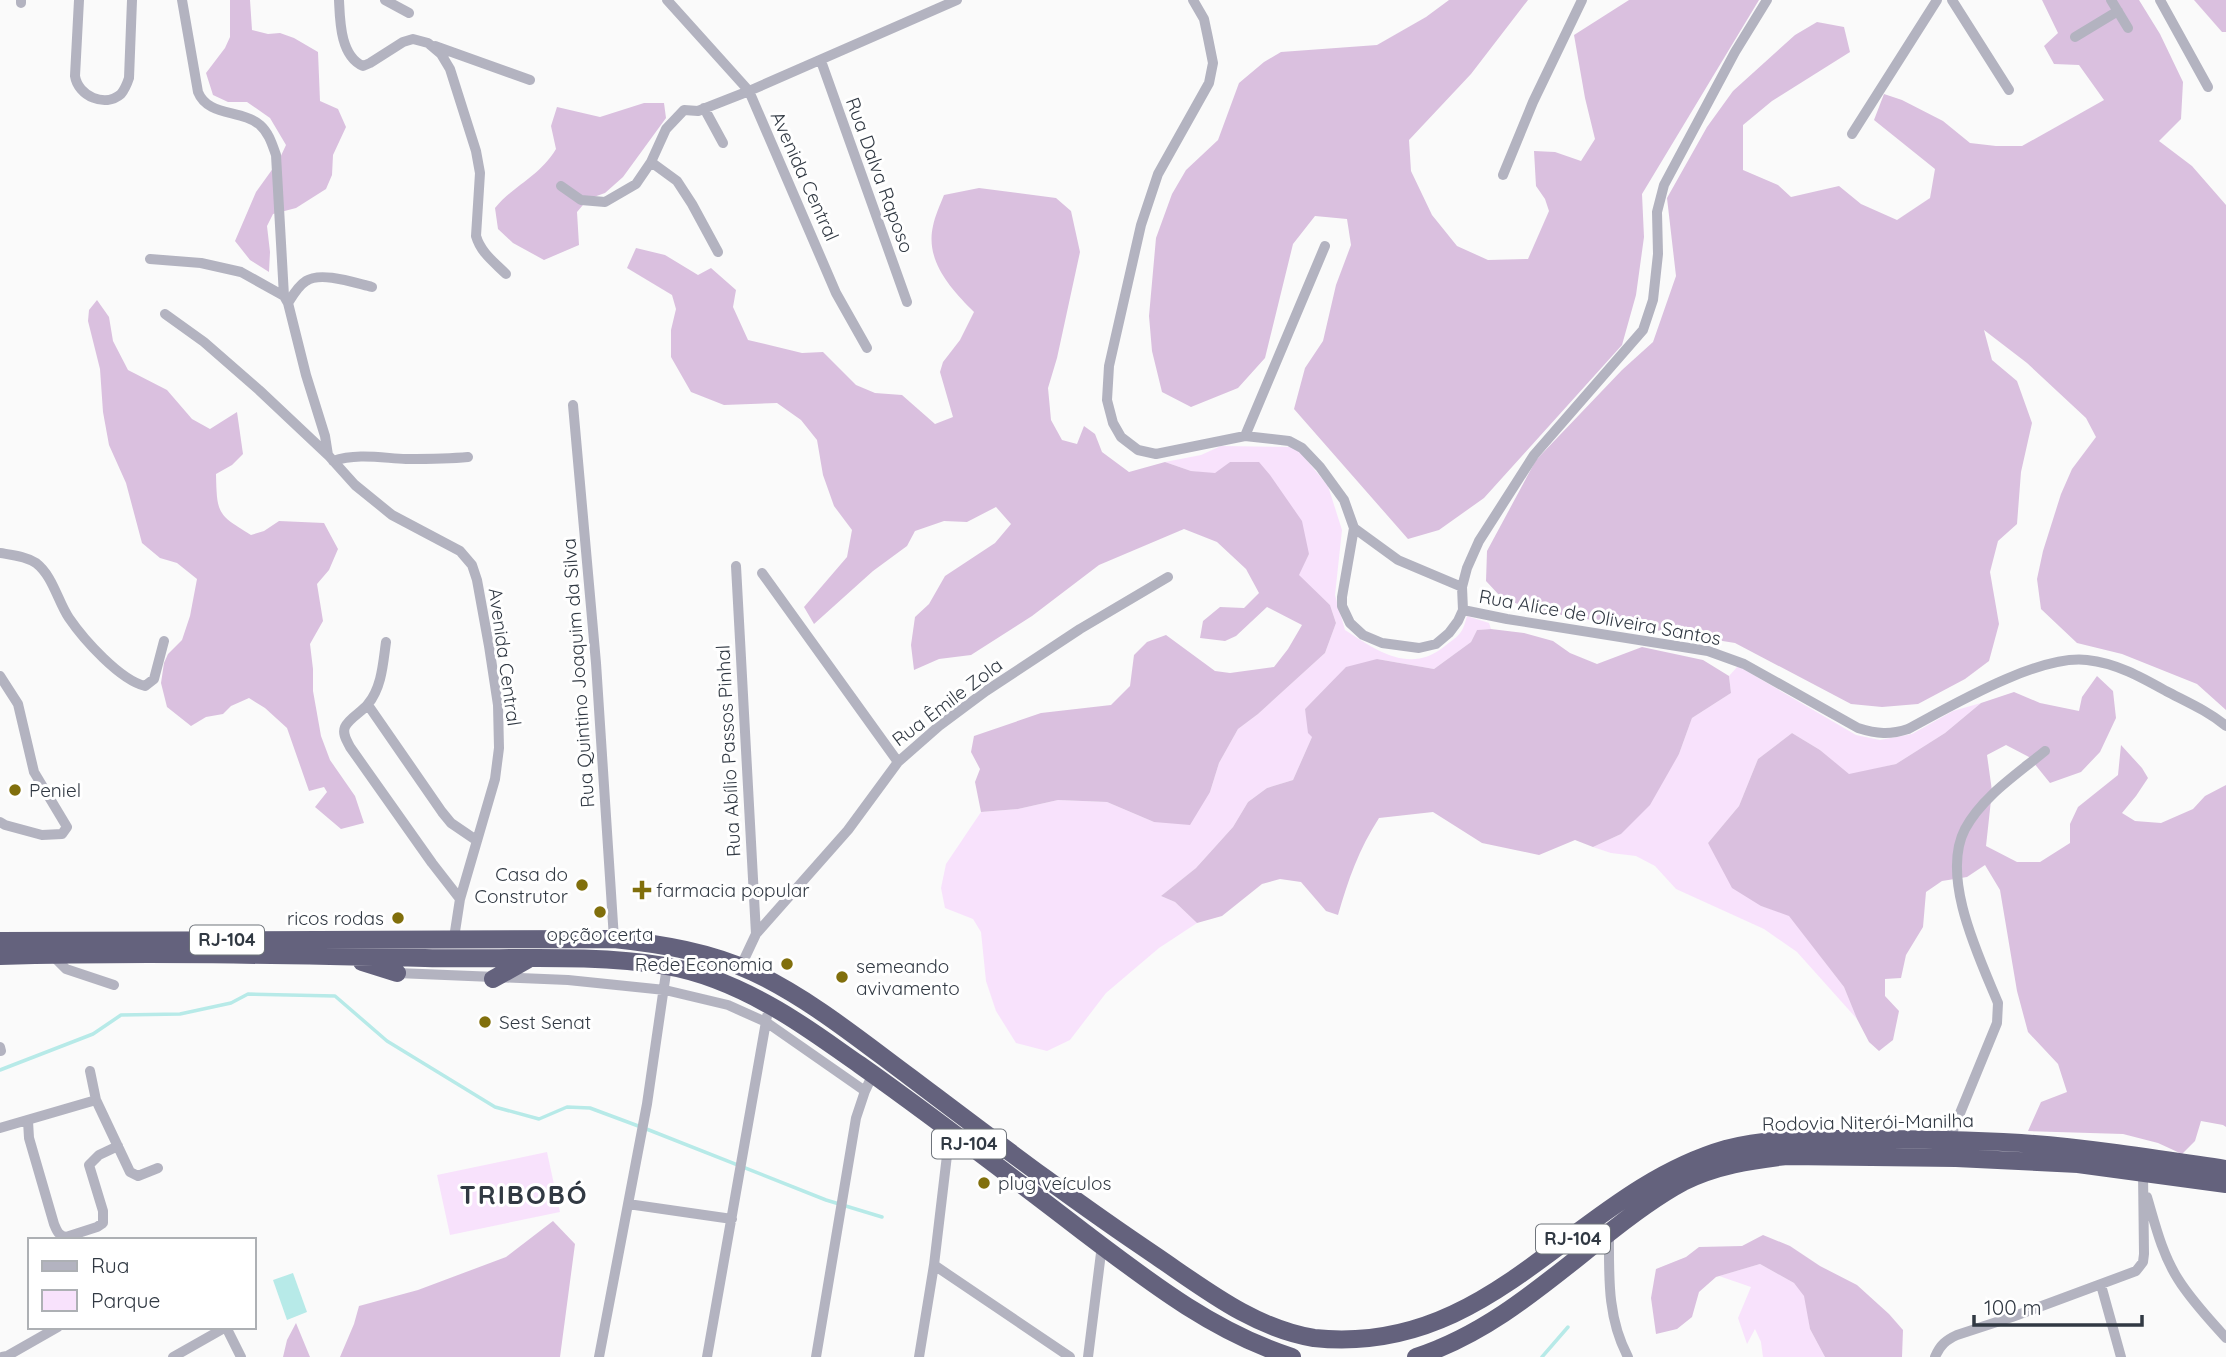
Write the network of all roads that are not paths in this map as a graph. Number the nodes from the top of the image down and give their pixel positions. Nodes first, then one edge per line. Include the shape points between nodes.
1 (79, 0) edge
2 (132, 0) edge
3 (182, 0) edge
4 (339, 0) edge
5 (385, 0) edge
6 (667, 0) edge
7 (957, 0) edge
8 (1193, 0) edge
9 (1582, 0) edge
10 (1767, 0) edge
11 (1937, 0) edge
12 (1952, 0) edge
13 (2111, 0) edge
14 (2161, 0) edge
15 (2118, 11) junction
16 (408, 13) dead end
17 (2128, 28) dead end
18 (2075, 37) dead end
19 (428, 43) junction
20 (821, 61) junction
21 (530, 80) dead end
22 (2208, 87) dead end
23 (2009, 90) dead end
24 (749, 91) junction
25 (704, 108) junction
26 (1853, 134) dead end
27 (723, 143) dead end
28 (651, 162) junction
29 (1503, 175) dead end
30 (561, 186) dead end
31 (1325, 246) dead end
32 (718, 252) dead end
33 (150, 258) dead end
34 (506, 274) dead end
35 (372, 287) dead end
36 (286, 300) junction
37 (907, 302) dead end
38 (165, 314) dead end
39 (867, 348) dead end
40 (573, 405) dead end
41 (1245, 436) junction
42 (468, 457) dead end
43 (330, 458) junction
44 (1354, 528) junction
45 (0, 553) edge
46 (736, 566) dead end
47 (762, 573) dead end
48 (1168, 577) dead end
49 (1462, 587) junction
50 (1463, 610) junction
51 (164, 641) dead end
52 (386, 642) dead end
53 (0, 676) edge
54 (368, 705) junction
55 (2226, 726) edge
56 (2045, 751) dead end
57 (898, 762) junction
58 (0, 822) edge
59 (476, 840) junction
60 (460, 899) junction
61 (756, 934) junction
62 (454, 938) junction
63 (614, 939) junction
64 (0, 941) edge
65 (52, 954) junction
66 (339, 955) junction
67 (0, 956) edge
68 (527, 959) junction
69 (667, 966) junction
70 (740, 968) junction
71 (397, 973) joint
72 (493, 979) junction
73 (114, 985) dead end
74 (665, 990) junction
75 (768, 1013) junction
76 (90, 1071) dead end
77 (873, 1074) junction
78 (865, 1091) junction
79 (96, 1100) junction
80 (28, 1121) junction
81 (0, 1129) edge
82 (950, 1130) junction
83 (1949, 1140) junction
84 (118, 1146) junction
85 (158, 1168) dead end
86 (2226, 1169) edge
87 (2143, 1180) junction
88 (2226, 1184) edge
89 (628, 1204) junction
90 (732, 1219) junction
91 (1609, 1233) junction
92 (1102, 1245) junction
93 (934, 1265) junction
94 (2101, 1285) junction
95 (54, 1329) edge
96 (222, 1329) edge
97 (227, 1329) edge
98 (2226, 1338) edge
99 (1260, 1352) edge
100 (5, 1357) edge
101 (173, 1357) edge
102 (241, 1357) edge
103 (599, 1357) edge
104 (707, 1357) edge
105 (816, 1357) edge
106 (919, 1357) edge
107 (1070, 1357) edge
108 (1088, 1357) edge
109 (1292, 1357) edge
110 (1416, 1357) edge
111 (1628, 1357) edge
112 (1936, 1357) edge
113 (2121, 1357) edge

1 - 2 street via 77,85 88,97 110,100 124,90 129,78
3 - 36 street via 202,101 259,124 276,155
4 - 19 street via 342,36 351,56 363,66 403,42
5 - 16 street
6 - 24 street, Avenida Central
7 - 20 street
8 - 41 street via 1204,19 1213,63 1209,83 1158,174 1145,212 1109,366 1107,400 1121,437 1138,450 1156,454
9 - 29 street
10 - 49 street via 1664,185 1657,212 1653,300 1643,330 1534,455 1479,541
11 - 26 street
12 - 23 street
13 - 15 street
14 - 22 street
15 - 17 street
15 - 18 street
19 - 21 street
19 - 34 street via 450,69 476,151 480,173 478,244
20 - 24 street
20 - 37 street, Rua Dalva Raposo
24 - 25 street
24 - 39 street, Avenida Central via 836,293
25 - 27 street
25 - 28 street via 684,110 666,129
28 - 30 street via 636,184 605,202 581,200
28 - 32 street via 677,181
31 - 41 street
33 - 36 street via 240,272
35 - 36 street via 317,277 306,280
36 - 43 street
38 - 43 street, Avenida Central via 259,390
40 - 63 street, Rua Quintino Joaquim da Silva
41 - 44 street via 1289,441 1302,448 1344,500
42 - 43 street
43 - 59 street, Avenida Central via 392,515 460,551 472,565 498,705 499,748 495,779
44 - 49 street, Rua Alice de Oliveira Santos via 1398,560
44 - 50 street via 1342,606 1363,635 1419,648 1436,644
45 - 51 street via 20,555 36,564 87,640 138,684 145,686 154,679
46 - 61 street, Rua Abílio Passos Pinhal
47 - 57 street
48 - 57 street, Rua Êmile Zola via 986,691
49 - 50 street
50 - 55 street, Rua Alice de Oliveira Santos via 1708,651 1744,664 1875,734 1909,729 2019,673 2085,659 2137,675
52 - 54 street via 380,679
53 - 58 street via 18,704 34,772 67,827 62,834 42,835
54 - 59 street via 442,811
54 - 60 street via 344,729 350,747
56 - 83 street via 1996,792 1959,842 1957,862 1966,926 1999,1012
57 - 61 street, Rua Êmile Zola via 848,831
59 - 60 street, Avenida Central
60 - 62 street, Avenida Central
61 - 70 street, Rua Êmile Zola
62 - 63 highway, Rodovia Niterói-Manilha / RJ-104
62 - 64 highway, Rodovia Niterói-Manilha / RJ-104
63 - 70 highway, Rodovia Niterói-Manilha / RJ-104 via 693,953
65 - 66 highway, RJ-104
65 - 67 highway, RJ-104
65 - 73 street via 66,969
66 - 68 highway, RJ-104
66 - 71 highway
68 - 69 highway, RJ-104
68 - 72 highway
69 - 74 street
69 - 75 highway, RJ-104 via 723,983
70 - 83 highway, Rodovia Niterói-Manilha / RJ-104 via 814,1007 1126,1236 1236,1310 1313,1338 1354,1343 1396,1339 1466,1316 1647,1186 1693,1160 1730,1148 1809,1139
71 - 72 street
72 - 74 street via 568,980
74 - 75 street
74 - 89 street
75 - 77 highway, RJ-104
75 - 78 street
75 - 90 street
76 - 79 street
77 - 78 street
77 - 82 highway, RJ-104
78 - 105 street via 856,1118
79 - 80 street
79 - 84 street
80 - 81 street
80 - 84 street via 54,1224 62,1236 103,1223 89,1165
82 - 92 highway, RJ-104
82 - 93 street
83 - 86 highway, Rodovia Niterói-Manilha / RJ-104 via 2136,1155
84 - 85 street via 133,1175
87 - 88 highway, Rodovia Niterói-Manilha / RJ-104
87 - 91 highway, Rodovia Niterói-Manilha / RJ-104 via 2078,1164 1787,1156 1739,1163 1685,1181
87 - 94 street via 2143,1262 2136,1271
87 - 98 street via 2176,1276
89 - 90 street
89 - 103 street
90 - 104 street
91 - 110 highway, Rodovia Niterói-Manilha / RJ-104 via 1494,1321
91 - 111 street via 1612,1313
92 - 99 highway, RJ-104 via 1163,1291
92 - 108 street
93 - 106 street
93 - 107 street
94 - 112 street via 1945,1340
94 - 113 street
95 - 100 street
96 - 101 street
97 - 102 street
99 - 109 highway, RJ-104

